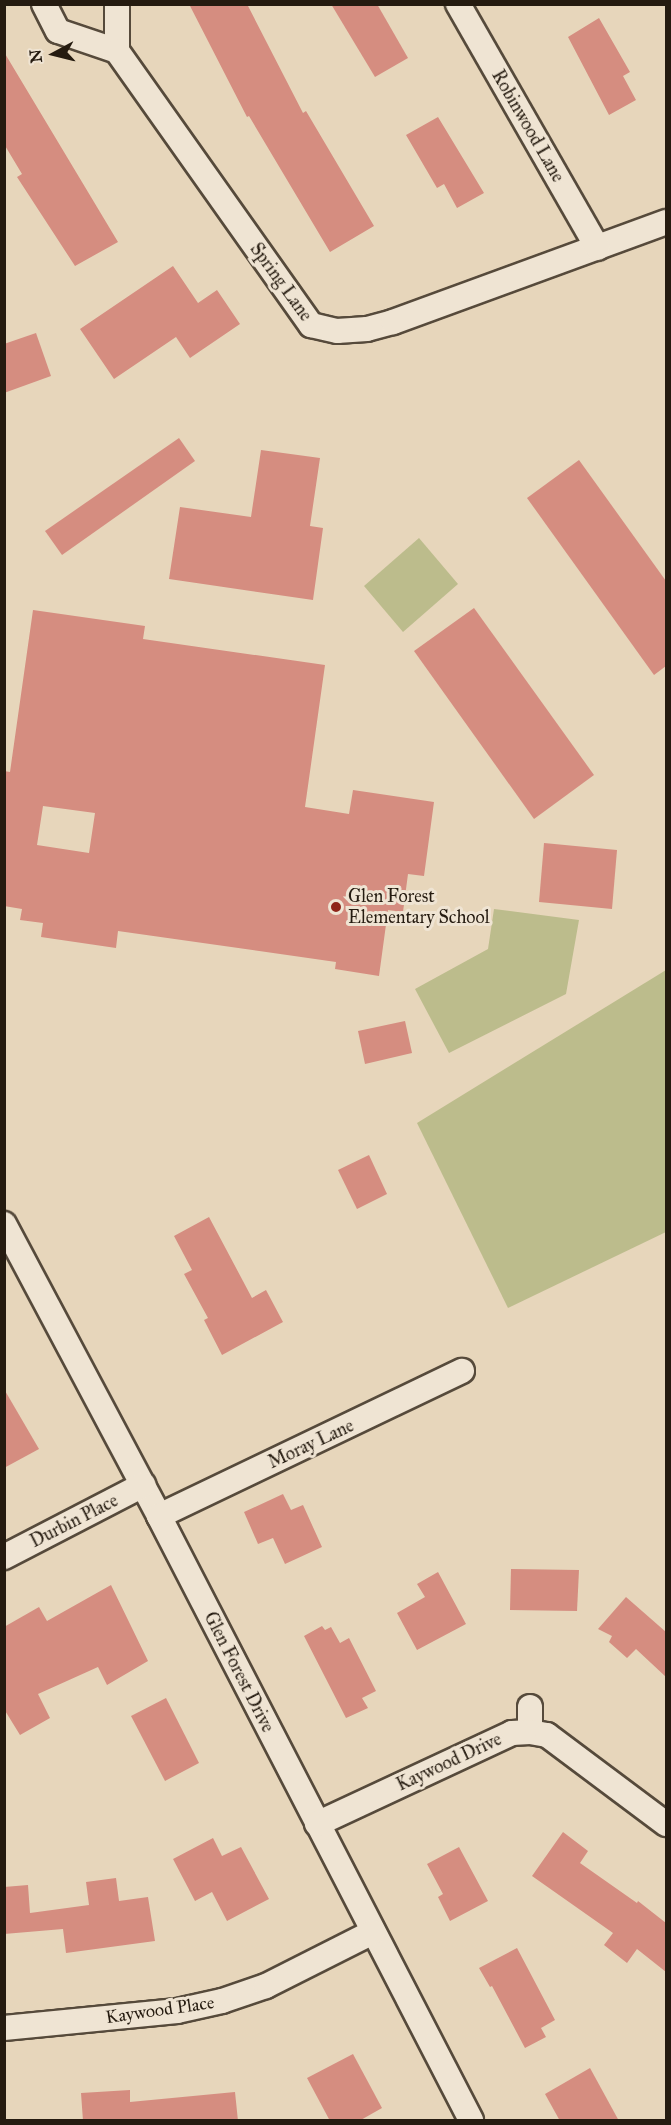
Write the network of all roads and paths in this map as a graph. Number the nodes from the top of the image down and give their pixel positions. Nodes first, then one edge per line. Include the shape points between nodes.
1 (44, 4) edge
2 (117, 4) edge
3 (458, 4) edge
4 (117, 51) junction
5 (666, 222) edge
6 (598, 248) junction
7 (4, 1224) edge
8 (462, 1371) dead end
9 (142, 1485) junction
10 (159, 1516) junction
11 (4, 1557) edge
12 (531, 1707) dead end
13 (530, 1732) junction
14 (317, 1824) junction
15 (666, 1824) edge
16 (373, 1932) junction
17 (4, 2028) edge
18 (471, 2121) edge

1 - 4 street via 58,31
2 - 4 street
3 - 6 street, Robinwood Lane
4 - 6 street, Spring Lane via 311,326 367,329
5 - 6 street, Spring Lane
7 - 9 street, Glen Forest Drive
8 - 10 street, Moray Lane
9 - 10 street, Glen Forest Drive
9 - 11 street, Durbin Place
10 - 14 street, Glen Forest Drive
12 - 13 street
13 - 14 street, Kaywood Drive via 512,1733
13 - 15 street via 547,1735
14 - 16 street, Glen Forest Drive
16 - 17 street, Kaywood Place via 266,1986 222,2001 177,2011
16 - 18 street, Glen Forest Drive

